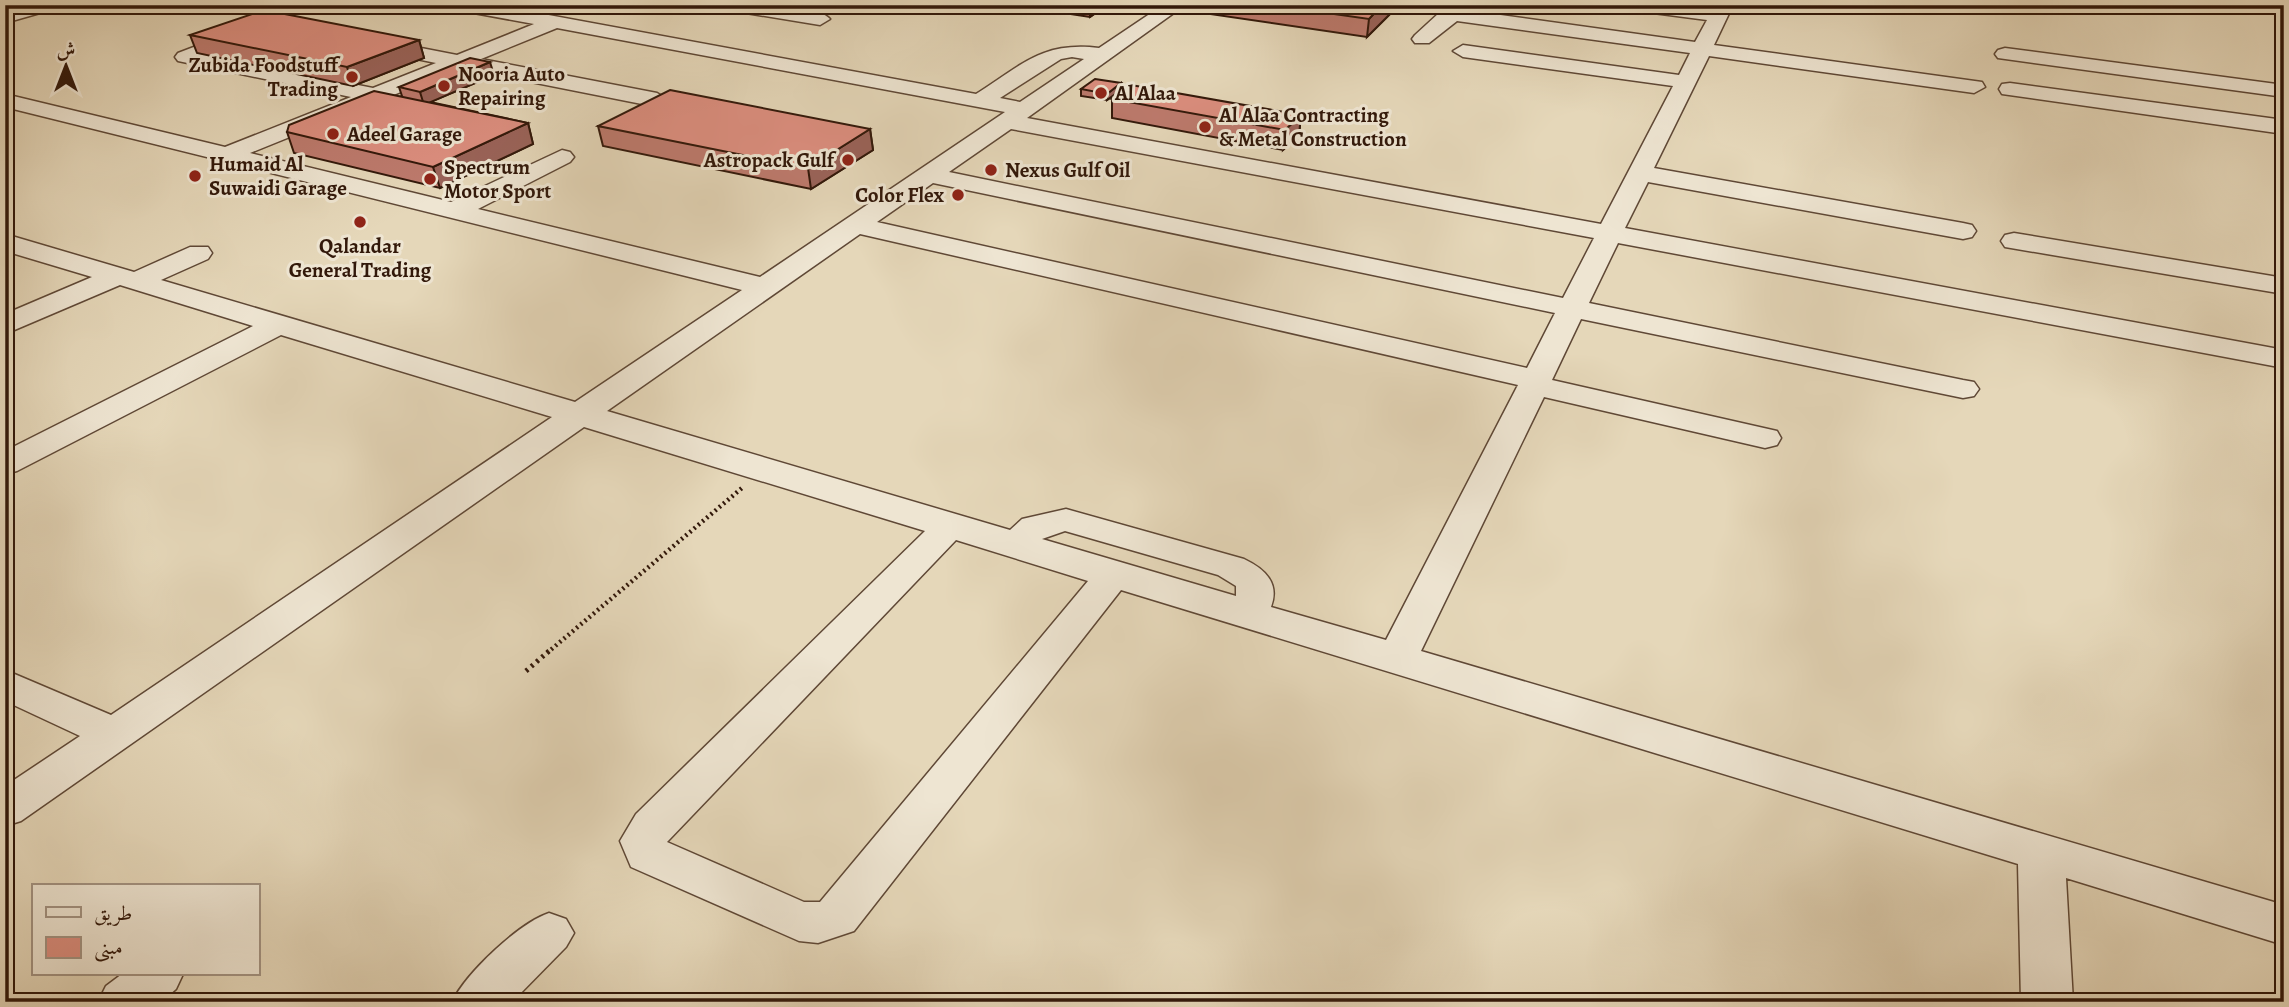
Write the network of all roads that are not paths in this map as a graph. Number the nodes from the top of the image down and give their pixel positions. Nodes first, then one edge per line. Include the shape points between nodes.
1 (47, 5) edge
2 (463, 5) edge
3 (734, 5) edge
4 (1176, 5) edge
5 (1638, 5) edge
6 (587, 9) dead end
7 (1722, 10) edge
8 (5, 17) edge
9 (820, 19) dead end
10 (556, 22) junction
11 (261, 29) edge
12 (1422, 39) dead end
13 (351, 40) edge
14 (1702, 49) junction
15 (1463, 51) dead end
16 (2005, 54) dead end
17 (1103, 55) junction
18 (458, 61) junction
19 (1686, 82) junction
20 (1974, 87) dead end
21 (2010, 89) dead end
22 (2284, 91) edge
23 (375, 95) junction
24 (5, 100) edge
25 (657, 100) edge
26 (980, 101) junction
27 (1015, 115) junction
28 (2284, 127) edge
29 (228, 154) junction
30 (562, 157) dead end
31 (1640, 173) junction
32 (928, 175) junction
33 (455, 210) junction
34 (854, 225) junction
35 (1963, 230) dead end
36 (1610, 234) junction
37 (2014, 241) dead end
38 (5, 242) edge
39 (199, 253) dead end
40 (127, 278) junction
41 (2284, 286) edge
42 (765, 287) junction
43 (1572, 310) junction
44 (279, 324) junction
45 (5, 325) edge
46 (2284, 359) edge
47 (1535, 382) junction
48 (1963, 389) dead end
49 (579, 415) junction
50 (1766, 438) dead end
51 (5, 464) edge
52 (950, 526) junction
53 (1013, 545) junction
54 (1113, 575) junction
55 (1247, 615) junction
56 (1396, 660) junction
57 (5, 684) edge
58 (115, 734) junction
59 (5, 809) edge
60 (2041, 853) junction
61 (2284, 925) edge
62 (549, 933) dead end
63 (156, 976) edge
64 (124, 1002) edge
65 (478, 1002) edge
66 (2046, 1002) edge

1 - 8 street
2 - 10 street
3 - 9 street
4 - 17 street
5 - 7 street
6 - 10 street
7 - 14 street
10 - 18 street
10 - 26 street
11 - 23 street via 185,57
12 - 14 street via 1446,17 1457,15
13 - 18 street
14 - 19 street
14 - 20 street
15 - 19 street
16 - 22 street
17 - 26 street via 1055,54
17 - 27 street
18 - 23 street
18 - 25 street
19 - 31 street
21 - 28 street
23 - 29 street
24 - 29 street
26 - 27 street
27 - 32 street
27 - 36 street
29 - 33 street
30 - 33 street
31 - 35 street
31 - 36 street
32 - 34 street
32 - 43 street
33 - 42 street
34 - 42 street
34 - 47 street
36 - 43 street
36 - 46 street
37 - 41 street
38 - 40 street
39 - 40 street
40 - 44 street
40 - 45 street
42 - 49 street
43 - 47 street
43 - 48 street
44 - 49 street
44 - 51 street
47 - 50 street
47 - 56 street
49 - 52 street
49 - 58 street
52 - 53 street
52 - 54 street via 652,826 643,841 647,854 799,921 818,923 837,916
53 - 54 street
53 - 55 street via 1044,522 1066,520 1231,567 1248,577 1257,591
54 - 55 street
55 - 56 street
56 - 60 street
57 - 58 street
58 - 59 street
60 - 61 street
60 - 66 street
62 - 65 street
63 - 64 street

